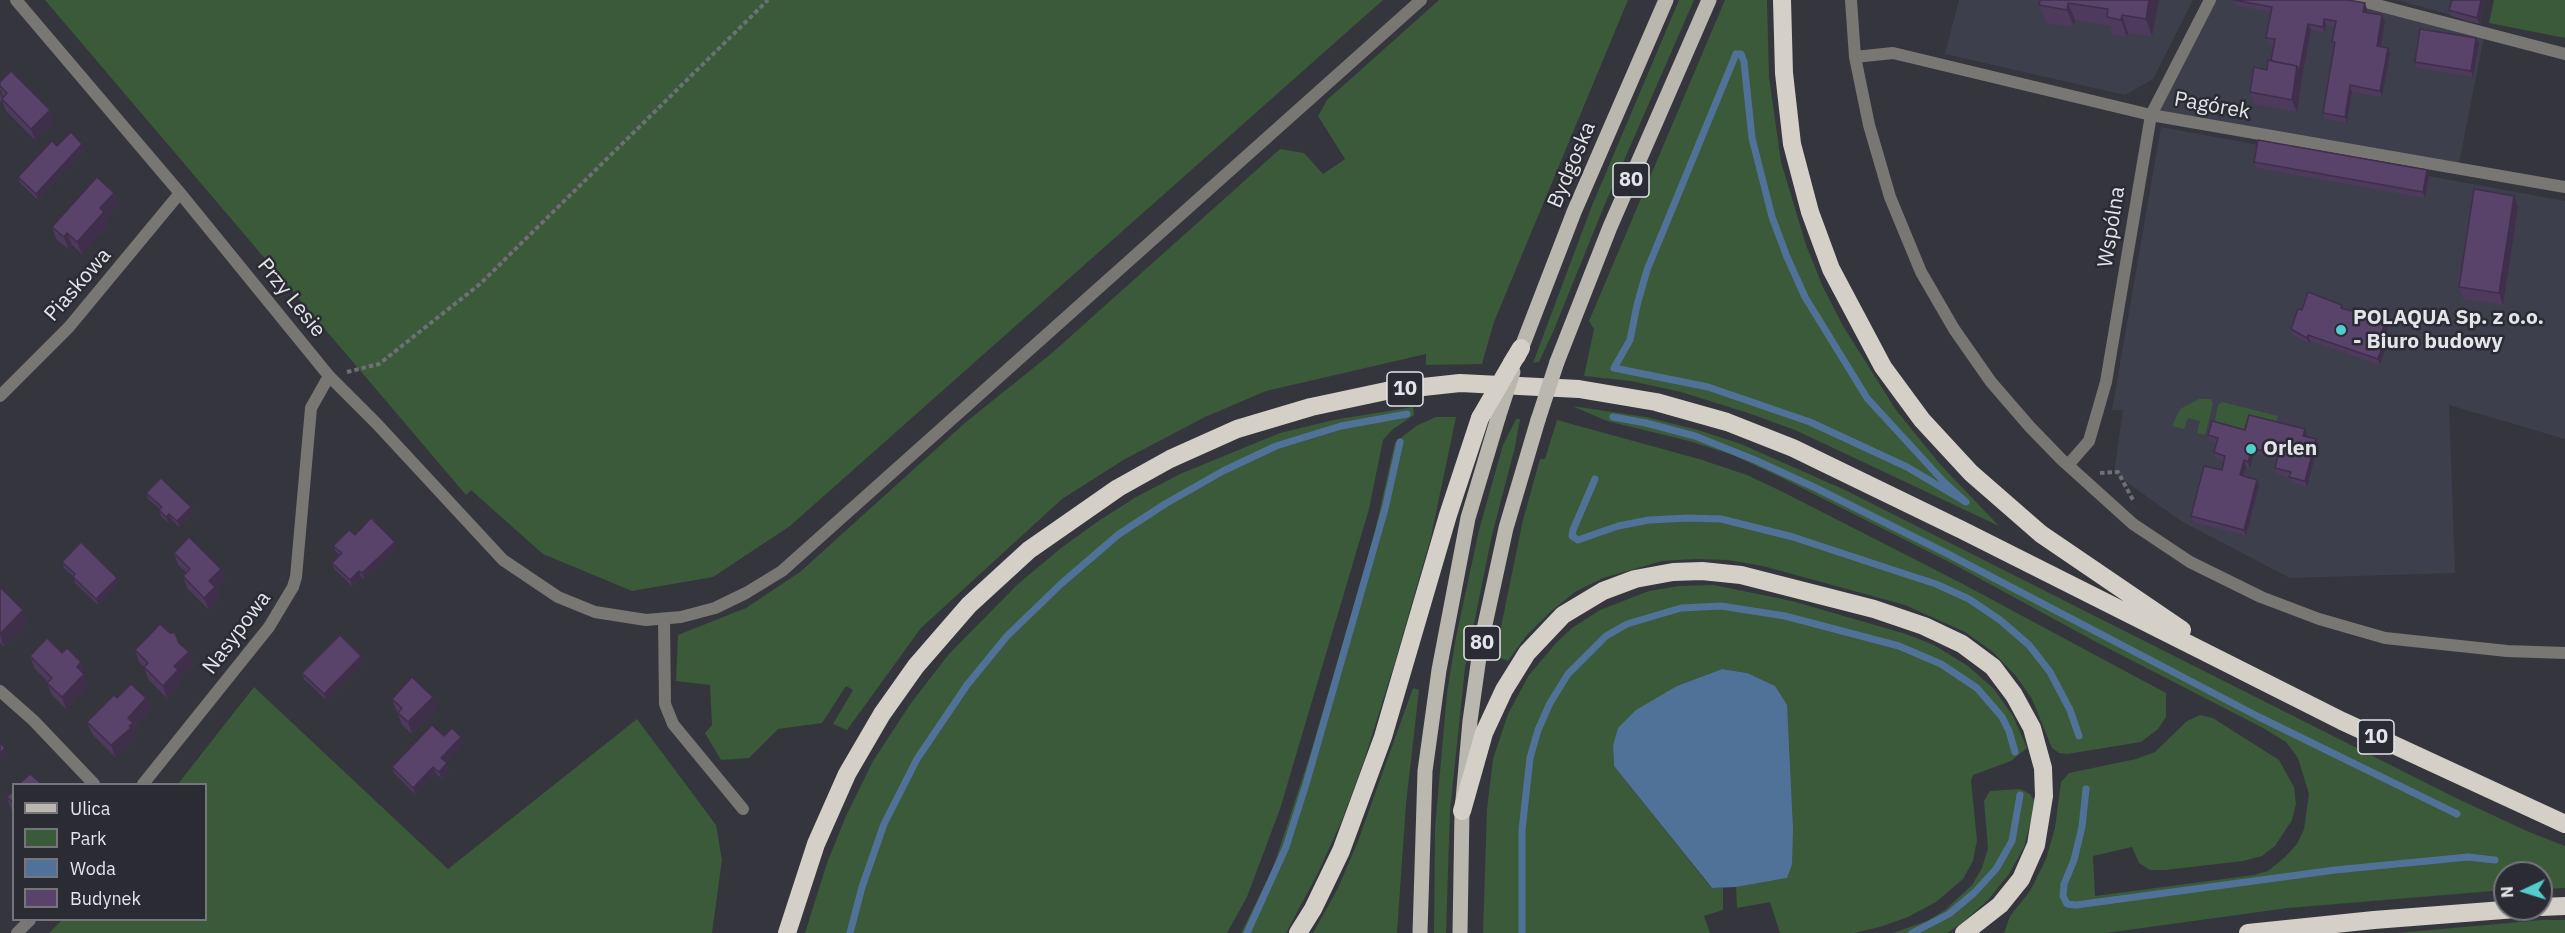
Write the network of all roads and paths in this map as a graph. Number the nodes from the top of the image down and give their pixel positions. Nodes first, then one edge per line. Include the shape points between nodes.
1 (16, 0) edge
2 (768, 0) edge
3 (1421, 0) edge
4 (1666, 0) edge
5 (1708, 0) edge
6 (1782, 0) edge
7 (1851, 0) edge
8 (2210, 0) edge
9 (2358, 0) edge
10 (2565, 54) edge
11 (1855, 57) junction
12 (2151, 115) junction
13 (2565, 187) edge
14 (180, 193) junction
15 (1517, 358) joint
16 (329, 376) junction
17 (0, 396) edge
18 (1489, 418) junction
19 (2068, 465) junction
20 (2093, 469) dead end
21 (2137, 508) dead end
22 (664, 620) junction
23 (2565, 653) edge
24 (2222, 660) junction
25 (0, 691) edge
26 (93, 783) edge
27 (144, 783) edge
28 (743, 810) dead end
29 (1462, 811) junction
30 (2565, 824) edge
31 (2493, 911) edge
32 (29, 921) edge
33 (17, 933) edge
34 (787, 933) edge
35 (1298, 933) edge
36 (1420, 933) edge
37 (1460, 933) edge
38 (1964, 933) edge
39 (2248, 933) edge

1 - 14 street, Przy Lesie
2 - 16 path via 480,284 379,364
3 - 22 street, Przy Lesie via 782,571 715,608
4 - 15 main road, Bydgoska / 80 via 1574,212
5 - 29 main road, 80, bridge via 1610,227 1557,362 1519,477 1493,583 1470,721
6 - 24 highway via 1784,73 1792,144 1810,212 1831,269 1883,366 1922,420 1971,473 2041,534
7 - 11 street
8 - 12 street, Wspólna
9 - 10 street
11 - 12 street, Pagórek via 1893,53
11 - 19 street via 1890,197 1921,272 1954,329 1991,381
12 - 13 street, Pagórek
12 - 19 street, Wspólna via 2106,382 2090,441
14 - 16 street, Przy Lesie
14 - 17 street, Piaskowa via 69,327
15 - 18 highway, bridge
16 - 22 street, Przy Lesie via 503,560 558,597 611,616
16 - 27 street, Nasypowa via 311,408 293,587 269,627
18 - 35 highway via 1445,525 1383,737 1341,851
18 - 36 main road, 80 via 1437,680 1425,771
19 - 23 street via 2133,524 2190,562 2319,619 2385,638
20 - 21 path via 2100,473 2118,472
22 - 28 street via 666,704 673,724
24 - 30 highway, 10 via 2342,721
24 - 34 highway, 10 via 1804,453 1727,422 1656,402 1579,389 1460,383 1386,391 1311,407 1237,429 1118,488 1029,550 969,605 916,666 882,714 847,774 816,844
25 - 26 street
29 - 37 main road, 80
29 - 38 highway via 1484,733 1504,690 1527,653 1563,615 1604,591 1635,579 1672,572 1741,575 1924,626 1962,644 1993,667 2014,694 2032,728 2043,768 2044,796 2036,845 2021,879 2000,905
31 - 39 highway
32 - 33 street

